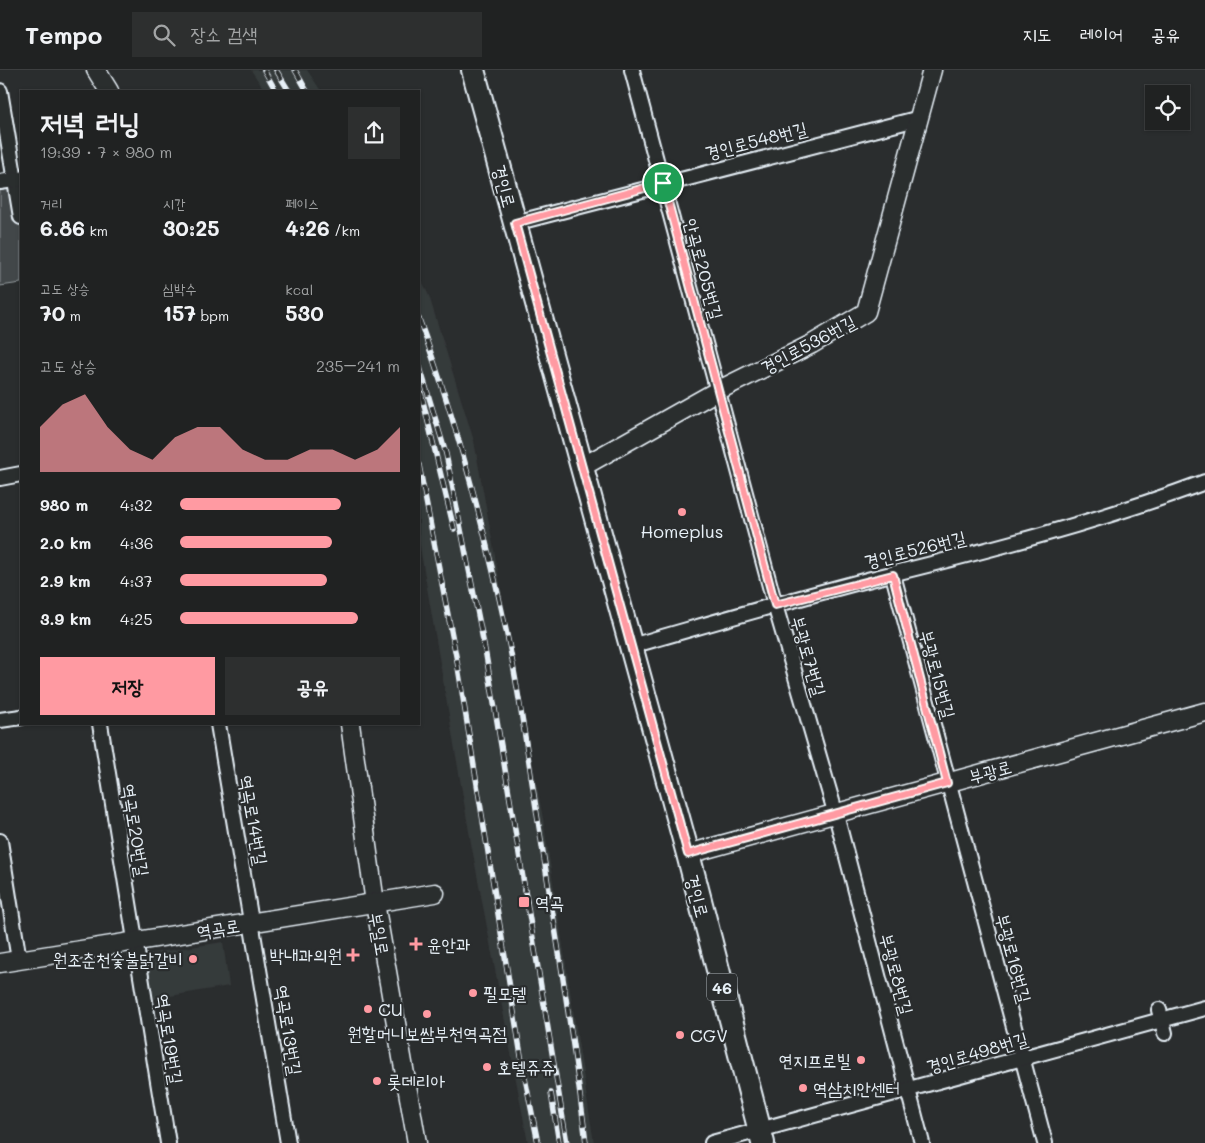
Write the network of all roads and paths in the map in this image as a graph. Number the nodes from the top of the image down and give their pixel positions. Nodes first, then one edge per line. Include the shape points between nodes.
1 (96, 70) edge
2 (473, 70) edge
3 (632, 70) edge
4 (932, 70) edge
5 (109, 90) edge
6 (0, 91) edge
7 (920, 118) junction
8 (18, 179) edge
9 (0, 182) edge
10 (663, 183) junction
11 (20, 204) edge
12 (515, 223) junction
13 (717, 391) junction
14 (582, 468) junction
15 (20, 474) edge
16 (0, 478) edge
17 (1205, 482) edge
18 (893, 575) junction
19 (775, 605) junction
20 (631, 646) junction
21 (1205, 712) edge
22 (20, 717) edge
23 (0, 720) edge
24 (100, 725) edge
25 (218, 725) edge
26 (350, 725) edge
27 (947, 783) junction
28 (836, 815) junction
29 (0, 842) edge
30 (688, 854) junction
31 (435, 893) dead end
32 (375, 903) junction
33 (252, 923) junction
34 (136, 942) junction
35 (19, 960) junction
36 (0, 963) edge
37 (1205, 1008) edge
38 (1022, 1059) junction
39 (908, 1091) junction
40 (761, 1136) edge
41 (168, 1143) edge
42 (288, 1143) edge
43 (417, 1143) edge
44 (712, 1143) edge
45 (922, 1143) edge
46 (1045, 1143) edge

1 - 5 street
2 - 12 main road, 경인로 / 46
3 - 10 street, 안곡로205번길
4 - 7 street, 경인로536번길
6 - 8 street
7 - 10 street, 경인로548번길
7 - 13 street, 경인로536번길 via 866,312 812,344
8 - 9 street
8 - 11 street
10 - 12 street, 경인로548번길
10 - 13 street, 안곡로205번길
12 - 14 main road, 경인로 / 46
13 - 14 street, 경인로536번길
13 - 19 street, 부광로7번길
14 - 20 main road, 경인로 / 46
15 - 16 street
17 - 18 street, 경인로526번길 via 1137,508
18 - 19 street, 경인로526번길
18 - 27 street, 부광로15번길
19 - 20 street, 경인로526번길
19 - 28 street, 부광로7번길
20 - 30 main road, 경인로 / 46
21 - 27 street, 부광로
22 - 23 street
24 - 34 street, 역곡로20번길
25 - 33 street, 역곡로14번길
26 - 32 street, 부일로
27 - 28 street, 부광로
27 - 38 street, 부광로16번길
28 - 30 street, 부광로
28 - 39 street, 부광로8번길
29 - 35 street
30 - 40 main road, 경인로 / 46
31 - 32 street, 역곡로
32 - 33 street, 역곡로
32 - 43 street, 부일로
33 - 34 street, 역곡로
33 - 42 street, 역곡로13번길
34 - 35 street, 역곡로
34 - 41 street, 역곡로19번길
35 - 36 street, 역곡로
37 - 38 street, 경인로498번길
38 - 39 street, 경인로498번길
38 - 46 street, 부광로16번길
39 - 40 street, 경인로498번길
39 - 45 street, 부광로8번길
40 - 44 street, 경인로498번길

